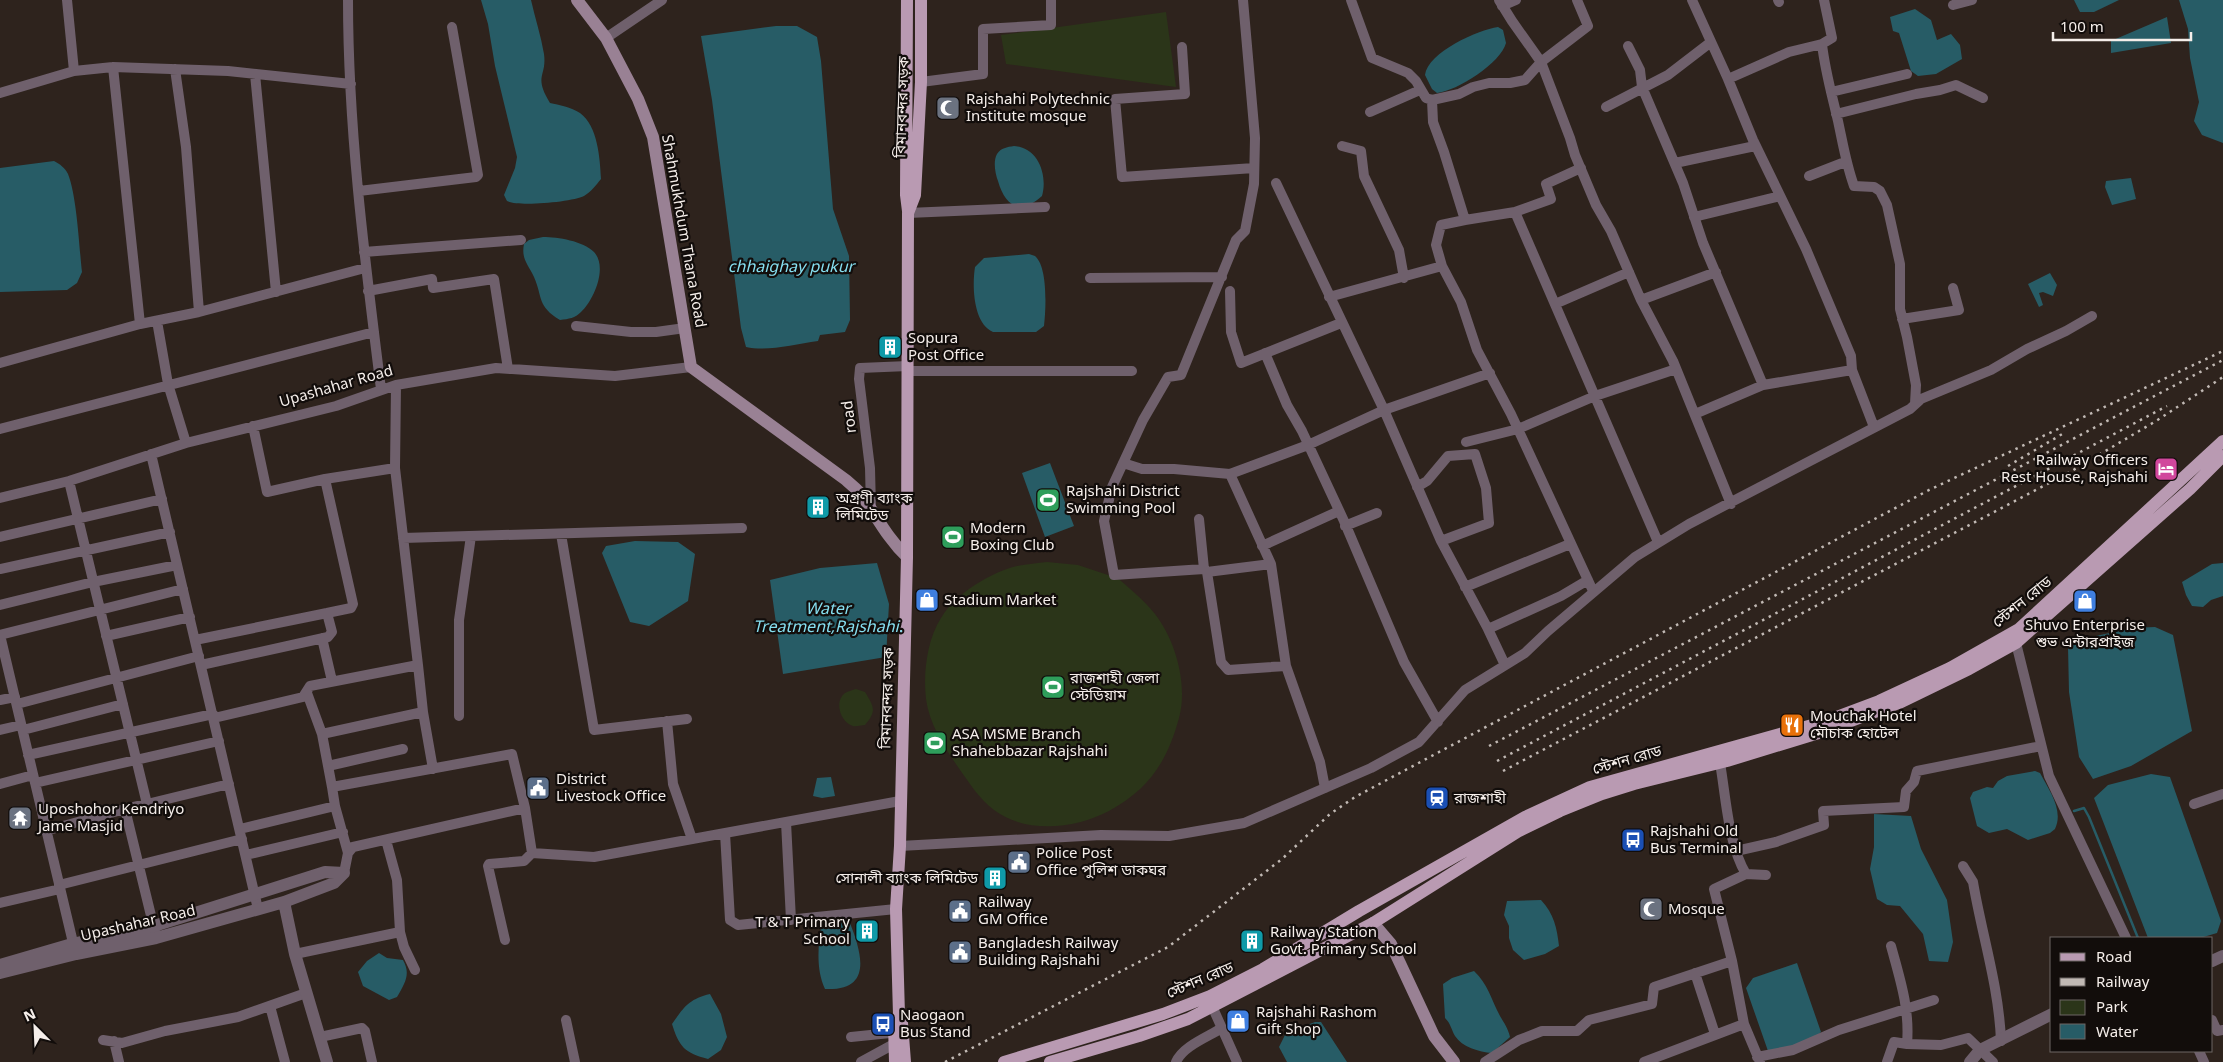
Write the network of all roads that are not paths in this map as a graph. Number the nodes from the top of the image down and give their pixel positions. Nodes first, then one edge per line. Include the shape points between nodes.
1 (67, 0) edge
2 (348, 0) edge
3 (577, 0) edge
4 (907, 0) edge
5 (921, 0) edge
6 (1051, 0) edge
7 (1243, 0) edge
8 (1351, 0) edge
9 (1516, 0) edge
10 (1577, 0) edge
11 (1692, 0) edge
12 (1824, 0) edge
13 (1972, 0) edge
14 (657, 1) edge
15 (1501, 3) edge
16 (1953, 5) dead end
17 (452, 27) dead end
18 (606, 38) junction
19 (1711, 42) junction
20 (1822, 44) junction
21 (1628, 46) dead end
22 (1182, 47) dead end
23 (1541, 62) junction
24 (113, 67) junction
25 (175, 69) junction
26 (74, 71) junction
27 (255, 74) junction
28 (1907, 74) dead end
29 (1728, 79) junction
30 (921, 82) junction
31 (351, 84) junction
32 (1642, 87) junction
33 (1420, 90) junction
34 (1831, 92) junction
35 (0, 93) edge
36 (1983, 98) dead end
37 (1432, 100) junction
38 (1606, 107) dead end
39 (1370, 112) dead end
40 (1836, 114) junction
41 (1342, 146) dead end
42 (1755, 146) junction
43 (1845, 162) junction
44 (1675, 163) junction
45 (1254, 168) junction
46 (1581, 168) junction
47 (1809, 176) dead end
48 (1276, 183) dead end
49 (359, 191) junction
50 (1780, 196) junction
51 (1046, 207) dead end
52 (1515, 212) junction
53 (908, 213) junction
54 (1694, 217) junction
55 (1464, 220) junction
56 (521, 240) dead end
57 (364, 252) junction
58 (1442, 266) junction
59 (365, 268) junction
60 (1629, 272) junction
61 (1716, 272) junction
62 (1222, 277) junction
63 (1090, 278) dead end
64 (1404, 278) junction
65 (1953, 288) dead end
66 (368, 291) junction
67 (276, 292) junction
68 (1230, 292) dead end
69 (1329, 297) junction
70 (1641, 300) junction
71 (1555, 304) junction
72 (199, 312) junction
73 (2092, 316) dead end
74 (1902, 319) junction
75 (157, 321) junction
76 (1341, 323) junction
77 (140, 324) junction
78 (576, 326) dead end
79 (685, 328) junction
80 (374, 332) junction
81 (1265, 353) junction
82 (0, 363) edge
83 (691, 367) junction
84 (908, 368) junction
85 (508, 369) junction
86 (1676, 369) junction
87 (1852, 370) junction
88 (1132, 371) dead end
89 (1490, 373) junction
90 (168, 384) junction
91 (396, 384) junction
92 (1763, 385) junction
93 (381, 389) junction
94 (1595, 396) junction
95 (1915, 404) junction
96 (1384, 410) junction
97 (1695, 414) junction
98 (253, 426) junction
99 (1874, 427) junction
100 (0, 429) edge
101 (1518, 429) junction
102 (2223, 441) edge
103 (1466, 442) dead end
104 (186, 443) junction
105 (1308, 445) junction
106 (151, 454) junction
107 (2223, 456) edge
108 (1122, 463) junction
109 (395, 468) junction
110 (1230, 474) junction
111 (325, 479) junction
112 (69, 482) junction
113 (1416, 487) junction
114 (0, 498) edge
115 (162, 499) junction
116 (1731, 504) junction
117 (871, 510) junction
118 (1339, 510) junction
119 (1377, 512) dead end
120 (78, 518) junction
121 (1199, 519) dead end
122 (1345, 526) junction
123 (742, 528) dead end
124 (170, 532) junction
125 (561, 534) junction
126 (471, 536) junction
127 (0, 537) edge
128 (403, 538) junction
129 (1442, 542) junction
130 (1658, 542) junction
131 (1570, 544) junction
132 (1262, 546) junction
133 (86, 550) junction
134 (907, 557) junction
135 (1271, 564) junction
136 (177, 565) junction
137 (0, 569) edge
138 (1205, 571) junction
139 (1588, 580) junction
140 (93, 582) junction
141 (1465, 587) junction
142 (183, 589) junction
143 (1593, 591) junction
144 (0, 605) edge
145 (100, 610) junction
146 (327, 613) junction
147 (190, 617) junction
148 (1488, 629) junction
149 (0, 635) edge
150 (106, 636) junction
151 (322, 638) junction
152 (195, 640) junction
153 (2016, 643) junction
154 (200, 660) junction
155 (418, 665) junction
156 (1504, 665) junction
157 (1286, 666) junction
158 (4, 672) edge
159 (117, 678) junction
160 (332, 681) junction
161 (307, 693) junction
162 (0, 700) edge
163 (16, 701) junction
164 (123, 704) junction
165 (423, 712) junction
166 (213, 716) junction
167 (459, 716) dead end
168 (687, 719) dead end
169 (667, 721) junction
170 (1438, 722) junction
171 (22, 728) junction
172 (0, 730) edge
173 (130, 732) junction
174 (322, 734) junction
175 (219, 741) junction
176 (2042, 746) junction
177 (403, 749) dead end
178 (28, 755) junction
179 (137, 760) junction
180 (1720, 763) junction
181 (328, 766) junction
182 (433, 769) junction
183 (34, 779) junction
184 (0, 784) edge
185 (229, 784) junction
186 (332, 788) junction
187 (1325, 788) junction
188 (2223, 794) edge
189 (900, 800) junction
190 (147, 804) junction
191 (2194, 804) dead end
192 (335, 806) junction
193 (525, 808) junction
194 (125, 810) junction
195 (786, 822) junction
196 (45, 831) junction
197 (343, 832) junction
198 (725, 833) junction
199 (241, 834) junction
200 (692, 839) junction
201 (386, 840) junction
202 (900, 846) junction
203 (1736, 851) junction
204 (348, 853) junction
205 (532, 853) junction
206 (246, 856) junction
207 (138, 865) junction
208 (1963, 866) dead end
209 (344, 873) junction
210 (1746, 874) junction
211 (1766, 875) dead end
212 (60, 887) junction
213 (255, 894) junction
214 (284, 902) junction
215 (0, 903) edge
216 (258, 909) junction
217 (896, 909) junction
218 (791, 920) junction
219 (1374, 922) junction
220 (155, 932) junction
221 (400, 932) junction
222 (2126, 937) edge
223 (505, 940) dead end
224 (1891, 946) dead end
225 (74, 949) junction
226 (295, 954) junction
227 (1732, 961) junction
228 (0, 965) edge
229 (415, 970) dead end
230 (0, 973) edge
231 (1695, 973) junction
232 (306, 993) junction
233 (1934, 1000) dead end
234 (270, 1006) junction
235 (1212, 1006) junction
236 (1906, 1010) junction
237 (2050, 1015) edge
238 (566, 1020) dead end
239 (2213, 1022) edge
240 (1744, 1024) junction
241 (1222, 1028) junction
242 (2223, 1030) edge
243 (1715, 1034) junction
244 (851, 1036) dead end
245 (320, 1037) junction
246 (899, 1038) junction
247 (102, 1040) dead end
248 (114, 1041) junction
249 (2001, 1041) junction
250 (1907, 1044) junction
251 (1980, 1050) junction
252 (1759, 1059) edge
253 (1452, 1061) edge
254 (119, 1062) edge
255 (285, 1062) edge
256 (327, 1062) edge
257 (372, 1062) edge
258 (575, 1062) edge
259 (861, 1062) edge
260 (902, 1062) edge
261 (1004, 1062) edge
262 (1050, 1062) edge
263 (1176, 1062) edge
264 (1237, 1062) edge
265 (1485, 1062) edge
266 (1644, 1062) edge
267 (1887, 1062) edge
268 (1970, 1062) edge
269 (1993, 1062) edge

1 - 26 street
2 - 31 street
3 - 18 main road, Shahmukhdum Thana Road
4 - 53 main road, বিমানবন্দর সড়ক
5 - 30 main road, বিমানবন্দর সড়ক
6 - 30 street via 1051,26 983,29 983,74
7 - 45 street via 1255,138
8 - 33 street via 1372,58 1408,73
9 - 15 street
10 - 23 street via 1588,26
11 - 19 street
12 - 20 street via 1832,38
13 - 16 street
14 - 18 street
15 - 23 street
17 - 49 street via 478,174 476,177
18 - 79 main road, Shahmukhdum Thana Road via 638,99 653,137
19 - 29 street
19 - 32 street via 1668,75
20 - 29 street via 1789,52
20 - 34 street
21 - 32 street via 1640,70
22 - 45 street via 1185,94 1115,99 1122,177
23 - 37 street via 1525,80 1489,83
23 - 46 street
24 - 25 street
24 - 26 street
24 - 77 street
25 - 27 street
25 - 72 street via 186,147
26 - 35 street
27 - 31 street
27 - 67 street
28 - 34 street
29 - 42 street
30 - 53 main road, বিমানবন্দর সড়ক via 915,195
31 - 49 street
32 - 38 street
32 - 44 street
33 - 37 street
33 - 39 street
34 - 40 street
36 - 40 street via 1956,84
37 - 55 street via 1433,122
40 - 43 street
41 - 64 street via 1361,151 1364,176 1399,250
42 - 44 street
42 - 50 street
43 - 47 street
43 - 74 street via 1854,186 1880,190 1887,205 1900,264
44 - 54 street
45 - 62 street via 1245,231 1236,240
46 - 52 street via 1546,184 1552,198
46 - 60 street
48 - 69 street
49 - 57 street
50 - 54 street
50 - 87 street via 1851,356
51 - 53 street
52 - 55 street
52 - 71 street
53 - 84 main road, বিমানবন্দর সড়ক
54 - 61 street
55 - 58 street via 1441,225 1436,245
56 - 57 street
57 - 59 street
58 - 64 street
58 - 89 street via 1461,302
59 - 66 street
59 - 67 street
60 - 70 street
60 - 71 street
61 - 70 street
61 - 92 street
62 - 63 street
62 - 108 street via 1181,375 1168,377
64 - 69 street
65 - 74 street via 1959,310
66 - 80 street
66 - 85 street via 432,279 433,288 494,279
67 - 72 street
68 - 81 street via 1231,332 1241,363
69 - 76 street
70 - 86 street
71 - 94 street
72 - 75 street
73 - 95 street via 1990,370
74 - 95 street via 1916,386
75 - 77 street
75 - 90 street
76 - 81 street
76 - 96 street
77 - 82 street
78 - 79 street via 631,332
79 - 83 main road, Shahmukhdum Thana Road
80 - 90 street
80 - 93 street
81 - 105 street
83 - 85 street, Upashahar Road via 616,376
83 - 117 main road via 846,480 862,495
84 - 88 street
84 - 117 street, road via 860,368
84 - 134 main road, বিমানবন্দর সড়ক
85 - 91 street, Upashahar Road via 496,368
86 - 94 street
86 - 97 street
87 - 92 street
87 - 99 street
89 - 96 street
89 - 101 street
90 - 100 street
90 - 104 street
91 - 93 street, Upashahar Road
91 - 109 street
92 - 97 street
93 - 98 street, Upashahar Road via 336,406
94 - 101 street
94 - 130 street
95 - 99 street
96 - 105 street
96 - 113 street
97 - 116 street
98 - 104 street, Upashahar Road
98 - 111 street via 267,492
99 - 116 street
101 - 103 street
101 - 131 street
102 - 261 main road, স্টেশন রোড via 2019,629 1950,668 1880,701 1823,722 1590,787 1526,816 1263,969 1210,996 1163,1014
104 - 106 street, Upashahar Road
105 - 110 street
105 - 118 street
106 - 112 street, Upashahar Road
106 - 115 street
107 - 153 main road, স্টেশন রোড via 2190,490
108 - 110 street via 1142,469
108 - 138 street via 1112,487 1104,522 1114,575
109 - 111 street
109 - 128 street
110 - 132 street
111 - 146 street via 352,604 351,608
112 - 114 street, Upashahar Road
112 - 120 street
113 - 129 street
113 - 129 street via 1427,481 1448,456 1475,454 1486,488 1489,523
115 - 120 street
115 - 124 street
116 - 130 street
117 - 134 main road via 896,547
118 - 122 street
118 - 132 street
119 - 122 street
120 - 127 street
120 - 133 street
121 - 138 street
122 - 170 street via 1404,662
123 - 125 street
124 - 133 street
124 - 136 street
125 - 126 street
125 - 169 street via 594,730
126 - 128 street
126 - 167 street via 459,620
128 - 155 street
129 - 141 street
130 - 143 street
131 - 139 street
131 - 141 street
132 - 135 street
133 - 137 street
133 - 140 street
134 - 189 main road, বিমানবন্দর সড়ক
135 - 138 street
135 - 157 street
136 - 140 street
136 - 142 street
138 - 157 street via 1221,662 1228,670
139 - 143 street
139 - 148 street
140 - 144 street
140 - 145 street
141 - 148 street
142 - 145 street
142 - 147 street
143 - 156 street via 1525,653
145 - 149 street
145 - 150 street
146 - 151 street via 332,632
146 - 152 street
147 - 150 street
147 - 152 street
148 - 156 street
149 - 158 street
150 - 159 street
151 - 154 street
151 - 160 street
152 - 154 street
153 - 176 street
153 - 180 main road, স্টেশন রোড via 1898,703 1822,732
154 - 159 street
154 - 166 street
155 - 160 street
155 - 165 street
156 - 170 street via 1465,690
157 - 187 street via 1320,762
158 - 163 street
159 - 163 street
159 - 164 street
160 - 161 street via 310,686
161 - 166 street via 303,697
161 - 174 street
162 - 163 street
163 - 171 street
164 - 171 street
164 - 173 street
165 - 174 street
165 - 182 street
166 - 173 street
166 - 175 street
168 - 169 street
169 - 200 street via 672,784
170 - 187 street via 1419,742 1396,756
171 - 172 street
171 - 178 street
173 - 178 street
173 - 179 street
174 - 181 street
175 - 179 street
175 - 185 street
176 - 203 street via 1917,771 1914,782 1906,791 1904,808 1823,811 1824,825 1776,842
176 - 222 street via 2049,776
177 - 181 street
178 - 183 street
179 - 183 street
179 - 190 street
180 - 203 street
180 - 219 main road, স্টেশন রোড via 1626,786 1560,811 1519,832
181 - 186 street
182 - 186 street
182 - 193 street via 512,754
183 - 184 street
183 - 196 street
185 - 190 street
185 - 199 street
186 - 192 street
187 - 202 street via 1244,823 1169,836 1101,835
188 - 191 street
189 - 195 street
189 - 202 main road, বিমানবন্দর সড়ক
190 - 194 street
192 - 197 street
192 - 199 street
193 - 201 street
193 - 205 street
194 - 196 street
194 - 207 street
195 - 198 street
195 - 218 street
196 - 212 street
197 - 204 street
197 - 206 street
198 - 200 street
198 - 218 street via 730,920 738,925
199 - 206 street
199 - 207 street
200 - 205 street via 594,857
201 - 204 street via 353,847
201 - 221 street via 397,880
202 - 217 main road, বিমানবন্দর সড়ক
203 - 210 street
204 - 209 street
205 - 223 street via 524,861 488,866
206 - 213 street
207 - 212 street
207 - 220 street
208 - 249 street via 1973,882 1996,990
209 - 213 street via 325,872
209 - 214 street, Upashahar Road via 334,883
210 - 211 street
210 - 227 street via 1714,889
212 - 215 street
212 - 225 street
213 - 216 street
213 - 220 street
214 - 216 street, Upashahar Road
214 - 226 street
216 - 220 street, Upashahar Road
217 - 218 street
217 - 246 main road, বিমানবন্দর সড়ক via 899,1014 894,1023
219 - 235 main road, স্টেশন রোড
219 - 253 main road via 1390,944 1434,1036
220 - 225 street, Upashahar Road
221 - 226 street
221 - 229 street
224 - 236 street
225 - 228 street
225 - 230 street, Upashahar Road
226 - 232 street
227 - 231 street
227 - 240 street
231 - 243 street
231 - 265 street via 1654,987 1652,1004 1589,1020 1577,1031 1542,1031 1519,1040
232 - 234 street
232 - 245 street
233 - 236 street
234 - 248 street via 238,1017 122,1043
234 - 255 street
235 - 241 street
235 - 262 main road, স্টেশন রোড via 1188,1019 1139,1036
236 - 250 street
236 - 252 street
237 - 249 street
238 - 258 street
239 - 242 street via 2218,1031
240 - 243 street
240 - 252 street
241 - 263 street via 1178,1057
241 - 264 street
243 - 266 street
244 - 246 street
245 - 256 street
245 - 257 street via 362,1028
246 - 259 street
246 - 260 main road
247 - 248 street
248 - 254 street
249 - 251 street
250 - 251 street via 1942,1045 1968,1038
250 - 267 street via 1894,1042
251 - 268 street
251 - 269 street

